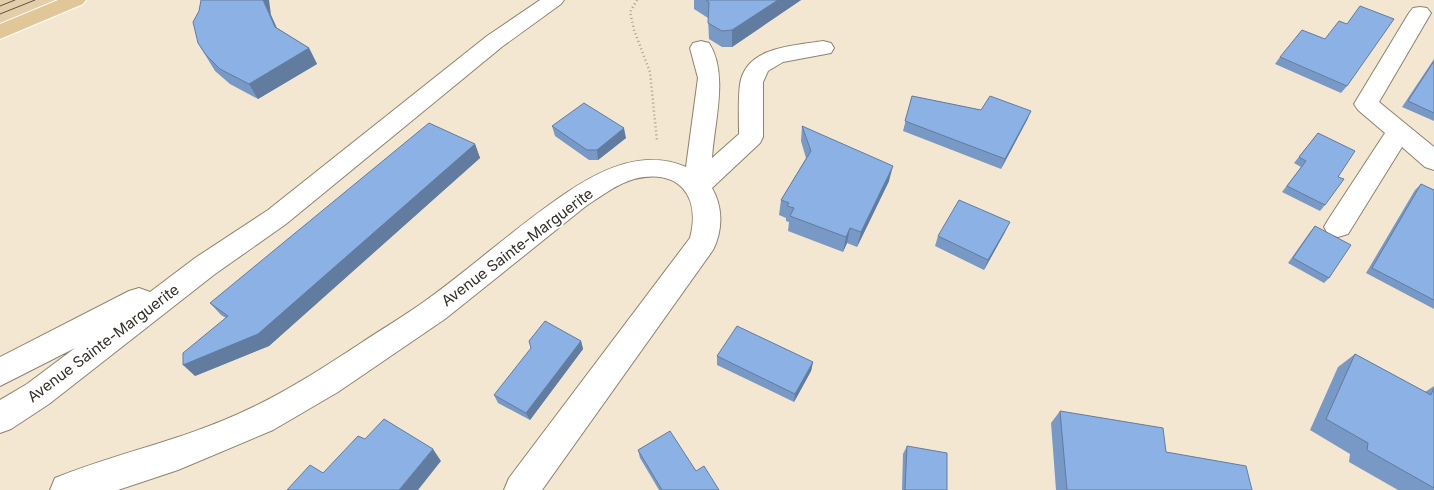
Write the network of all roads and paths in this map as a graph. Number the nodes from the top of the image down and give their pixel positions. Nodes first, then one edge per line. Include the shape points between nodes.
1 (76, 0) edge
2 (554, 0) edge
3 (636, 0) edge
4 (1420, 13) dead end
5 (0, 32) edge
6 (701, 48) dead end
7 (823, 48) dead end
8 (1399, 132) junction
9 (1434, 161) edge
10 (659, 170) junction
11 (697, 186) junction
12 (1338, 227) dead end
13 (205, 266) junction
14 (10, 367) edge
15 (38, 394) junction
16 (0, 418) edge
17 (67, 490) edge
18 (521, 490) edge

1 - 5 main road
2 - 13 street, Avenue Sainte-Marguerite via 495,41 276,217
3 - 10 path via 630,12 650,72
4 - 8 street via 1366,104
6 - 11 street via 708,78
7 - 11 street via 777,56 758,67 752,82 751,137
8 - 9 street
8 - 12 street
10 - 11 street, Avenue Sainte-Marguerite via 672,172
10 - 17 street, Avenue Sainte-Marguerite via 640,169 602,183 435,310 327,382 262,419 178,454
11 - 18 street via 708,210 708,227 702,242
13 - 14 street, Avenue Sainte-Marguerite
13 - 15 street, Avenue Sainte-Marguerite
14 - 15 street
15 - 16 street, Avenue Sainte-Marguerite

